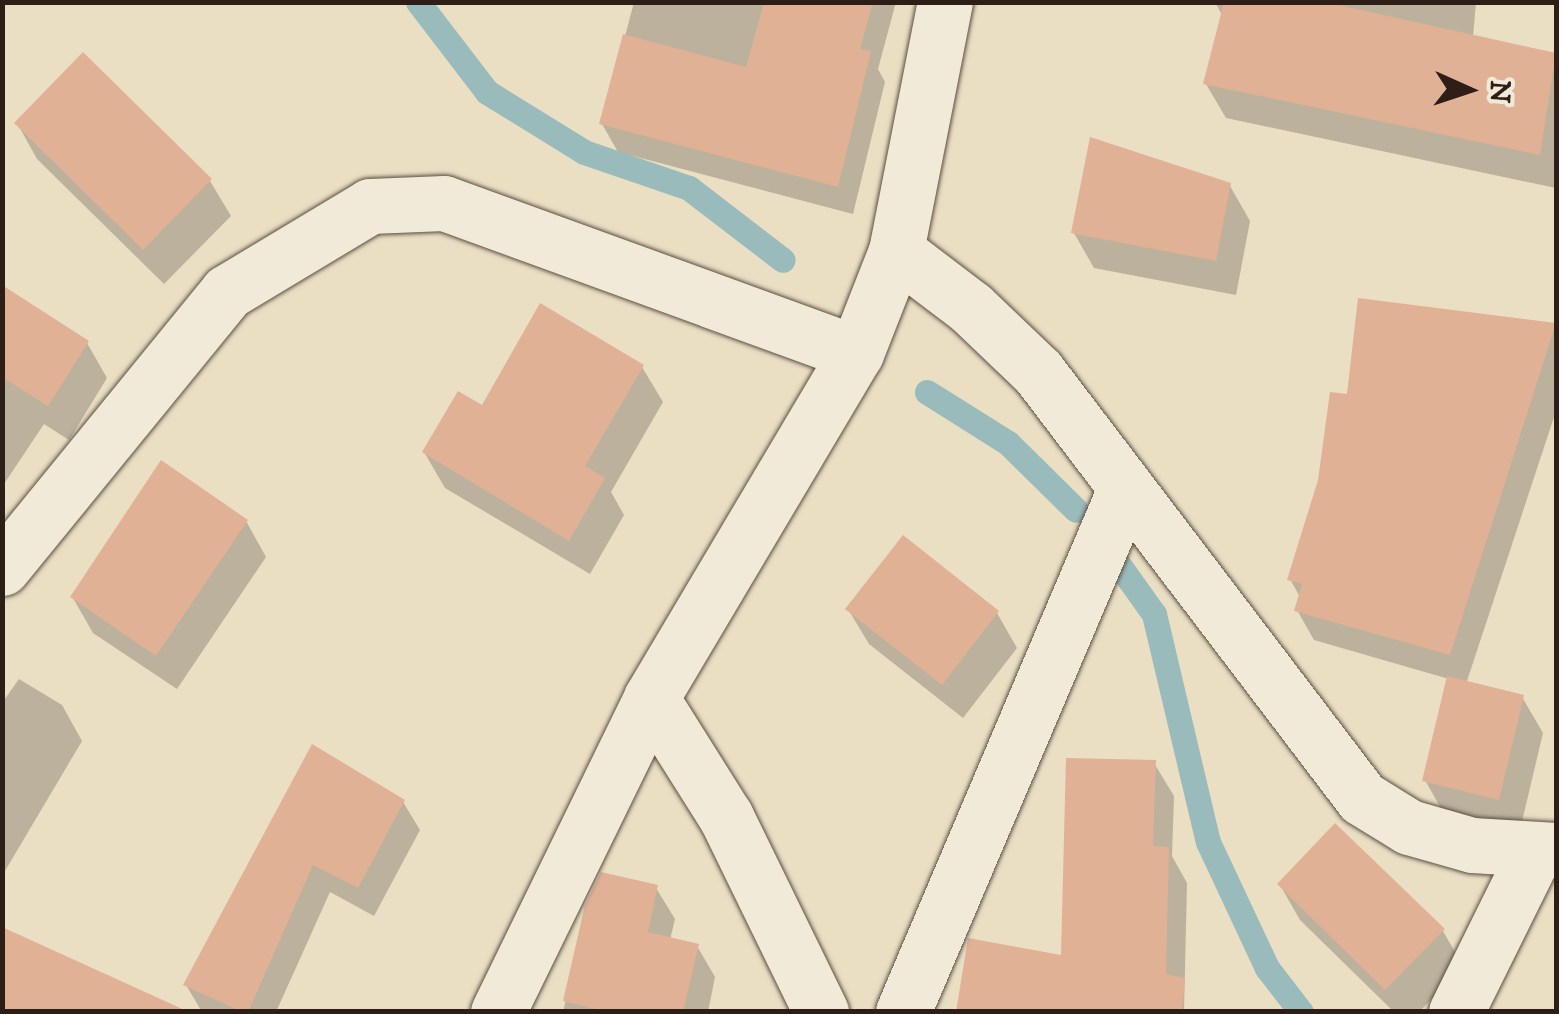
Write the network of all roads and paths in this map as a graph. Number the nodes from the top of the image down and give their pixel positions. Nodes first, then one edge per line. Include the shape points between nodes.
1 (945, 2) edge
2 (896, 251) junction
3 (856, 353) junction
4 (1125, 489) junction
5 (2, 568) edge
6 (652, 698) junction
7 (1545, 852) edge
8 (498, 1012) edge
9 (821, 1012) edge
10 (903, 1012) edge
11 (1456, 1012) edge

1 - 2 street
2 - 3 street
2 - 4 street via 971,308 1038,372
3 - 5 street via 444,203 370,206 227,292
3 - 6 street
4 - 7 street via 1362,798 1409,827
4 - 10 street
6 - 8 street
6 - 9 street via 726,817
7 - 11 street

